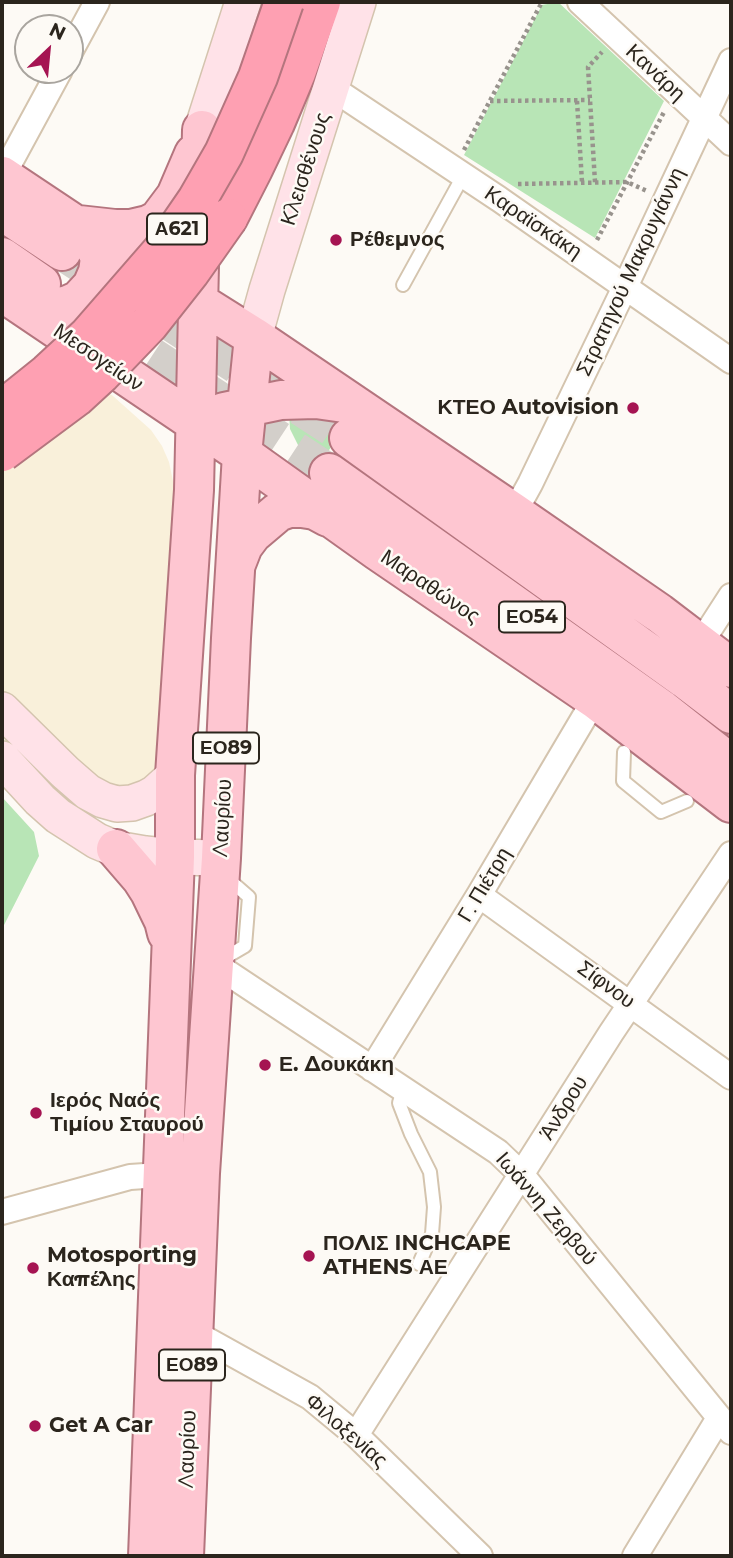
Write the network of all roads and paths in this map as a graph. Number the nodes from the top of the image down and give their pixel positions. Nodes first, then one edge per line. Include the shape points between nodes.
1 (97, 2) edge
2 (243, 2) edge
3 (284, 2) edge
4 (321, 2) edge
5 (358, 2) edge
6 (542, 2) edge
7 (580, 2) edge
8 (84, 26) edge
9 (616, 37) junction
10 (731, 61) edge
11 (52, 84) edge
12 (332, 88) junction
13 (590, 100) junction
14 (577, 101) junction
15 (490, 102) junction
16 (668, 103) dead end
17 (704, 117) junction
18 (202, 130) junction
19 (731, 143) edge
20 (458, 172) junction
21 (2, 176) edge
22 (582, 182) junction
23 (595, 182) junction
24 (627, 182) junction
25 (499, 199) junction
26 (667, 200) junction
27 (200, 209) junction
28 (2, 211) edge
29 (68, 238) junction
30 (2, 257) edge
31 (586, 259) junction
32 (161, 278) junction
33 (403, 285) dead end
34 (625, 287) junction
35 (22, 294) edge
36 (198, 301) junction
37 (254, 337) junction
38 (96, 356) junction
39 (731, 360) edge
40 (248, 407) junction
41 (18, 410) edge
42 (351, 421) junction
43 (195, 423) junction
44 (2, 435) edge
45 (2, 452) edge
46 (242, 454) junction
47 (329, 473) tunnel mouth
48 (522, 498) junction
49 (340, 522) junction
50 (236, 564) junction
51 (731, 596) edge
52 (700, 644) junction
53 (731, 668) edge
54 (595, 699) junction
55 (2, 710) edge
56 (731, 714) edge
57 (624, 752) dead end
58 (2, 759) edge
59 (731, 764) edge
60 (175, 775) junction
61 (687, 801) dead end
62 (731, 803) edge
63 (116, 849) junction
64 (731, 854) edge
65 (175, 857) junction
66 (221, 865) junction
67 (479, 895) junction
68 (171, 948) junction
69 (214, 963) junction
70 (632, 1004) junction
71 (373, 1069) junction
72 (731, 1077) edge
73 (403, 1089) junction
74 (200, 1173) junction
75 (162, 1175) junction
76 (522, 1175) junction
77 (2, 1212) edge
78 (419, 1264) dead end
79 (193, 1332) junction
80 (725, 1425) edge
81 (356, 1435) junction
82 (148, 1556) edge
83 (184, 1556) edge
84 (480, 1556) edge
85 (635, 1556) edge

1 - 8 street
2 - 18 main road
3 - 41 highway, Α621, bridge via 258,77 197,200 162,251
4 - 45 highway, Α621, bridge via 253,169 228,218 190,272 101,374
5 - 12 main road, Κλεισθένους
6 - 15 path
7 - 9 street, Κανάρη
9 - 13 path via 588,67
9 - 17 street, Κανάρη
10 - 17 street, Στρατηγού Μακρυγιάννη
11 - 21 street
12 - 20 street, Καραϊσκάκη
12 - 37 main road, Κλεισθένους
13 - 14 path
13 - 23 path
14 - 15 path
14 - 22 path
15 - 20 path
16 - 24 path
17 - 19 street, Κανάρη
17 - 26 street, Στρατηγού Μακρυγιάννη
18 - 27 main road
18 - 29 main road via 176,196 158,220 131,229
20 - 25 street, Καραϊσκάκη
20 - 33 lane
21 - 29 main road, ΕΟ54
22 - 23 path
22 - 25 path via 511,184
23 - 24 path
24 - 26 path
24 - 31 path
25 - 31 street, Καραϊσκάκη
26 - 34 street, Στρατηγού Μακρυγιάννη
27 - 32 main road
27 - 36 main road
28 - 29 main road, ΕΟ54
29 - 32 main road, ΕΟ54
29 - 35 main road via 86,234 95,247 100,258 92,286 79,300 54,309
30 - 35 main road, ΕΟ54
31 - 34 street, Καραϊσκάκη
32 - 36 main road, ΕΟ54
32 - 38 main road
34 - 39 street, Καραϊσκάκη
34 - 48 street, Στρατηγού Μακρυγιάννη
35 - 38 main road, Μεσογείων / ΕΟ54
35 - 41 main road via 44,344 49,368 47,385
36 - 37 main road, ΕΟ54
36 - 43 main road, ΕΟ89
37 - 40 main road, Λαυρίου / ΕΟ89
37 - 42 main road, ΕΟ54
38 - 41 main road
38 - 43 main road, Μεσογείων / ΕΟ54
40 - 42 main road via 316,399
40 - 43 main road
40 - 46 main road, Λαυρίου / ΕΟ89
41 - 44 main road
42 - 48 main road, ΕΟ54
42 - 56 main road, ΕΟ54
43 - 46 main road, Μαραθώνος / ΕΟ54
43 - 60 main road, Λαυρίου / ΕΟ89
46 - 49 main road, Μαραθώνος / ΕΟ54
46 - 50 main road, Λαυρίου / ΕΟ89
47 - 59 main road, Μαραθώνος / ΕΟ54 via 661,709
48 - 52 main road, ΕΟ54
49 - 50 main road via 315,510 278,512 252,534
49 - 54 main road, Μαραθώνος / ΕΟ54
50 - 66 main road, Λαυρίου / ΕΟ89
51 - 52 street
52 - 53 main road, ΕΟ54
54 - 62 main road, Μαραθώνος / ΕΟ54
54 - 67 street, Γ. Πιέτρη
55 - 60 main road via 65,772 103,800 132,803 155,793
57 - 61 lane via 623,781 661,812
58 - 63 main road via 58,816
60 - 65 main road, Λαυρίου / ΕΟ89
63 - 65 main road
63 - 68 main road via 150,892
64 - 70 street, Άνδρου
65 - 66 main road
65 - 68 main road, Λαυρίου / ΕΟ89
66 - 69 main road, Λαυρίου / ΕΟ89
67 - 70 street, Σίφνου
67 - 71 street, Γ. Πιέτρη
68 - 75 main road, Λαυρίου / ΕΟ89
69 - 71 street, Ιωάννη Ζερβού
69 - 74 main road, Λαυρίου / ΕΟ89
70 - 72 street, Σίφνου
70 - 76 street, Άνδρου
71 - 73 street, Ιωάννη Ζερβού
73 - 76 street, Ιωάννη Ζερβού via 498,1152
73 - 78 lane via 399,1103 430,1172 434,1207 432,1234
74 - 75 street
74 - 79 main road, Λαυρίου / ΕΟ89
75 - 77 street via 130,1177
75 - 82 main road, Λαυρίου / ΕΟ89
76 - 80 street, Ιωάννη Ζερβού
76 - 81 street, Άνδρου
79 - 81 street, Φιλοξενίας via 310,1397
79 - 83 main road, Λαυρίου / ΕΟ89
80 - 85 street
81 - 84 street, Φιλοξενίας

